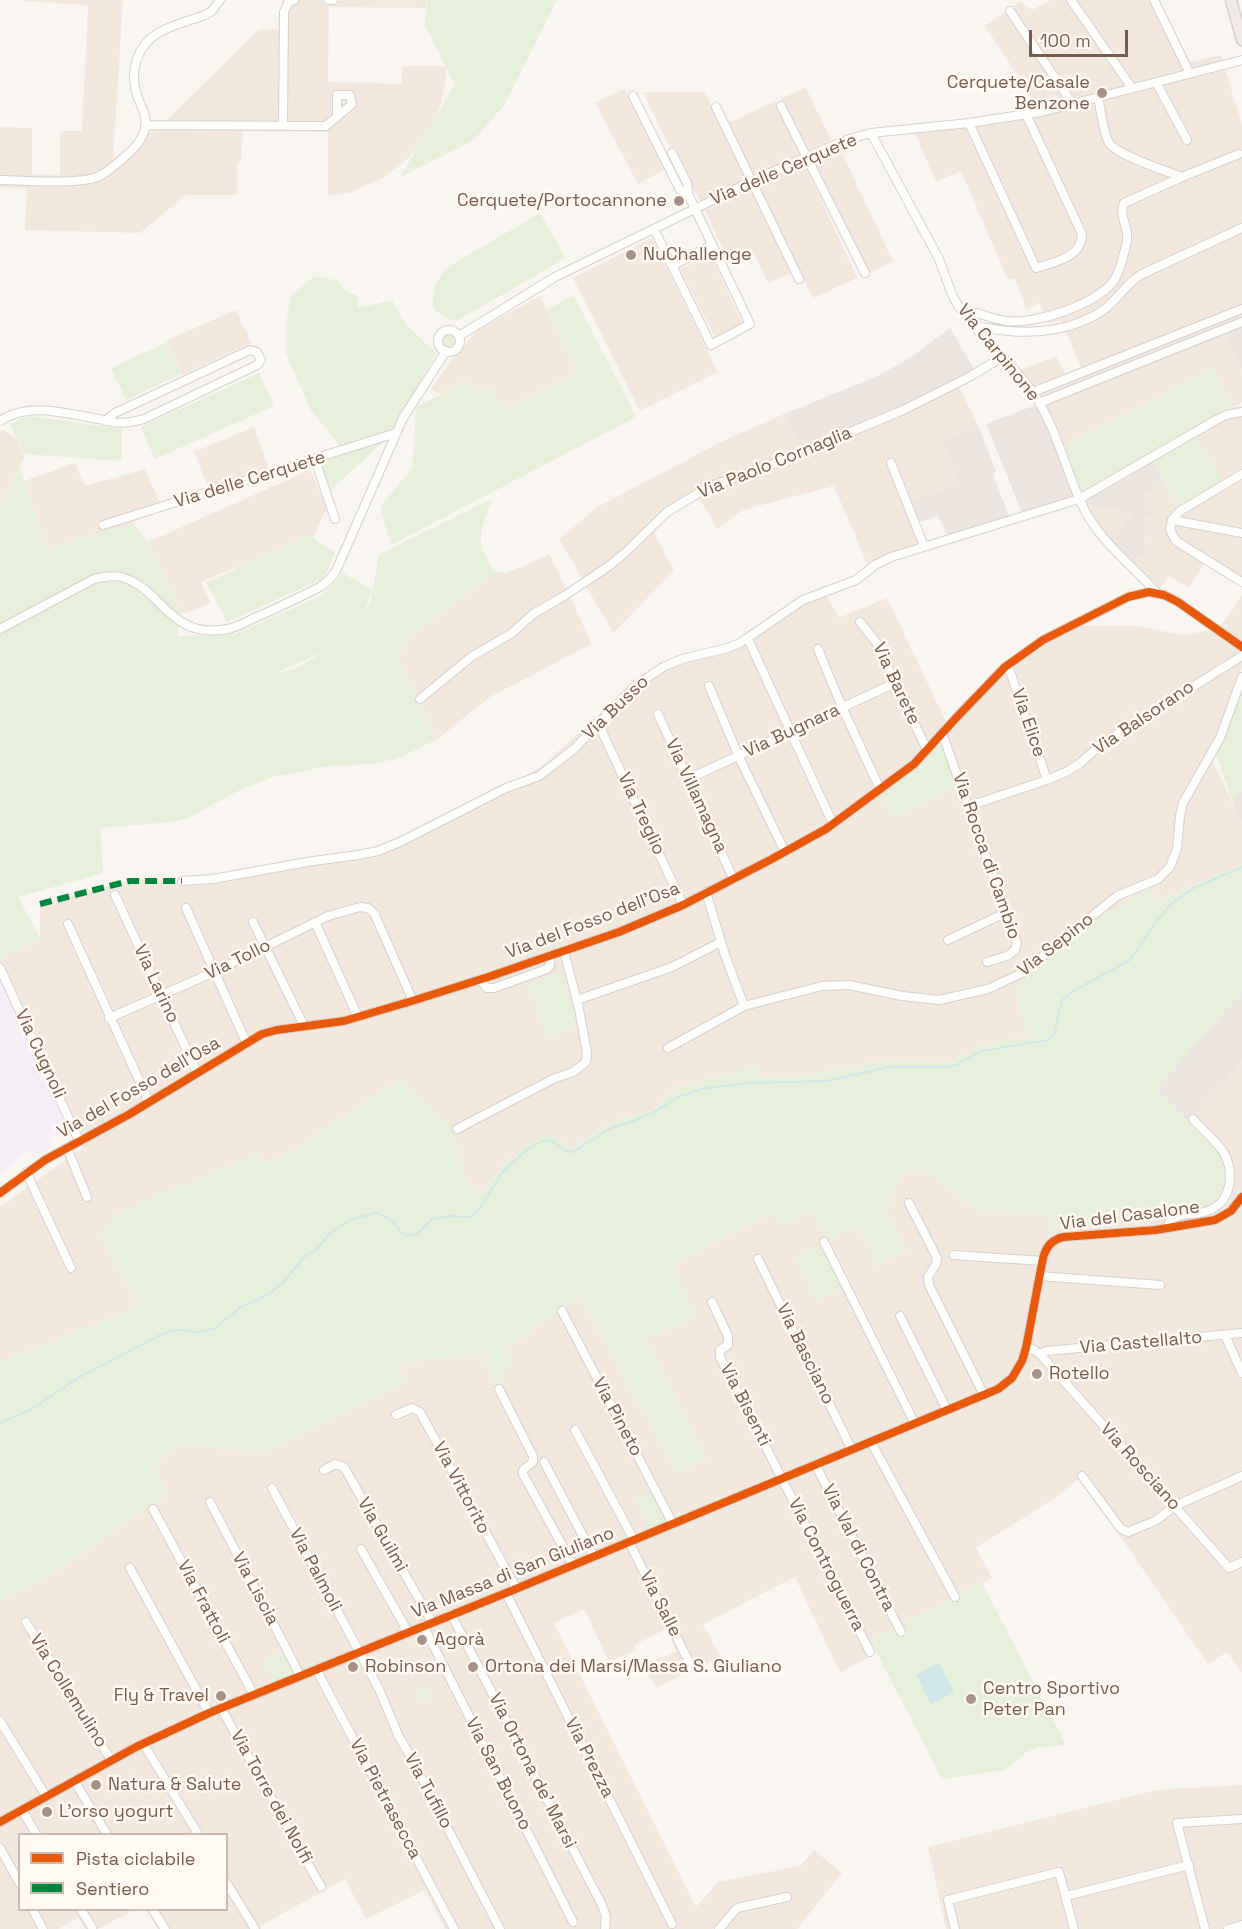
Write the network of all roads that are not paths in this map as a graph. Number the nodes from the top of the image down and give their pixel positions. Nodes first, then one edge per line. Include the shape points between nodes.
1 (220, 0) edge
2 (294, 0) edge
3 (328, 0) edge
4 (333, 0) edge
5 (1071, 0) edge
6 (1154, 0) edge
7 (1230, 0) edge
8 (1010, 11) dead end
9 (1242, 40) edge
10 (1241, 60) edge
11 (1190, 74) junction
12 (1156, 82) junction
13 (1132, 88) junction
14 (633, 96) dead end
15 (1098, 97) junction
16 (1072, 103) junction
17 (781, 106) dead end
18 (716, 107) dead end
19 (1026, 114) junction
20 (337, 117) dead end
21 (969, 123) junction
22 (145, 125) junction
23 (283, 125) junction
24 (871, 133) junction
25 (1187, 140) dead end
26 (672, 153) dead end
27 (1239, 154) dead end
28 (806, 157) junction
29 (1182, 177) junction
30 (0, 180) edge
31 (752, 181) junction
32 (689, 196) junction
33 (695, 209) junction
34 (1242, 228) edge
35 (654, 229) junction
36 (712, 245) junction
37 (672, 266) junction
38 (865, 273) dead end
39 (799, 279) dead end
40 (1242, 309) edge
41 (961, 310) junction
42 (1242, 322) edge
43 (975, 327) junction
44 (459, 336) junction
45 (446, 351) junction
46 (1002, 357) junction
47 (226, 361) junction
48 (233, 376) junction
49 (182, 382) junction
50 (1033, 392) junction
51 (190, 397) junction
52 (1039, 403) junction
53 (1242, 412) edge
54 (0, 421) edge
55 (105, 421) junction
56 (396, 433) junction
57 (315, 460) junction
58 (891, 463) dead end
59 (1242, 474) edge
60 (1079, 499) junction
61 (335, 519) dead end
62 (1172, 520) junction
63 (103, 525) dead end
64 (1242, 533) edge
65 (924, 546) junction
66 (1242, 582) edge
67 (1157, 593) junction
68 (860, 622) dead end
69 (0, 629) edge
70 (748, 639) junction
71 (1242, 647) edge
72 (818, 649) dead end
73 (1242, 656) edge
74 (1008, 665) junction
75 (1242, 677) edge
76 (895, 683) junction
77 (709, 686) dead end
78 (420, 699) dead end
79 (842, 707) junction
80 (658, 714) dead end
81 (598, 723) junction
82 (791, 731) junction
83 (942, 733) junction
84 (927, 750) junction
85 (739, 757) junction
86 (688, 779) junction
87 (1047, 780) junction
88 (880, 789) junction
89 (969, 806) junction
90 (833, 824) junction
91 (785, 852) junction
92 (733, 878) junction
93 (182, 881) dead end
94 (706, 892) junction
95 (115, 895) dead end
96 (683, 904) junction
97 (186, 908) dead end
98 (1005, 913) junction
99 (254, 922) dead end
100 (315, 922) junction
101 (68, 924) dead end
102 (948, 940) dead end
103 (722, 942) junction
104 (265, 947) junction
105 (564, 951) junction
106 (987, 962) dead end
107 (0, 968) edge
108 (214, 972) junction
109 (162, 995) junction
110 (577, 1000) junction
111 (413, 1001) junction
112 (744, 1006) junction
113 (358, 1017) junction
114 (109, 1018) junction
115 (304, 1026) junction
116 (246, 1042) junction
117 (668, 1048) dead end
118 (197, 1072) junction
119 (149, 1102) junction
120 (1193, 1119) dead end
121 (457, 1129) dead end
122 (79, 1141) junction
123 (67, 1148) junction
124 (26, 1172) junction
125 (0, 1193) edge
126 (87, 1197) dead end
127 (1242, 1197) edge
128 (909, 1203) dead end
129 (1169, 1228) junction
130 (824, 1242) dead end
131 (954, 1255) dead end
132 (758, 1259) dead end
133 (1042, 1261) junction
134 (71, 1268) dead end
135 (1039, 1276) junction
136 (1160, 1285) dead end
137 (712, 1302) dead end
138 (562, 1311) dead end
139 (900, 1316) dead end
140 (1242, 1333) edge
141 (1225, 1335) junction
142 (1026, 1348) junction
143 (1040, 1354) junction
144 (1242, 1373) edge
145 (499, 1389) dead end
146 (984, 1395) junction
147 (947, 1410) junction
148 (396, 1415) dead end
149 (915, 1424) junction
150 (575, 1430) dead end
151 (872, 1442) junction
152 (852, 1450) junction
153 (544, 1462) dead end
154 (815, 1464) junction
155 (324, 1470) dead end
156 (1082, 1476) dead end
157 (1242, 1476) edge
158 (783, 1478) junction
159 (272, 1488) dead end
160 (210, 1502) dead end
161 (1175, 1506) junction
162 (153, 1509) dead end
163 (673, 1524) junction
164 (631, 1541) junction
165 (361, 1549) dead end
166 (594, 1557) junction
167 (1242, 1562) edge
168 (573, 1565) junction
169 (130, 1568) dead end
170 (516, 1588) junction
171 (506, 1593) junction
172 (955, 1597) dead end
173 (451, 1614) junction
174 (26, 1622) dead end
175 (432, 1622) junction
176 (423, 1625) junction
177 (408, 1632) junction
178 (901, 1632) dead end
179 (358, 1652) junction
180 (870, 1652) dead end
181 (691, 1666) dead end
182 (316, 1669) junction
183 (300, 1675) junction
184 (254, 1695) junction
185 (222, 1708) junction
186 (209, 1713) junction
187 (0, 1721) edge
188 (143, 1743) junction
189 (111, 1760) junction
190 (74, 1781) junction
191 (46, 1796) junction
192 (22, 1810) junction
193 (1242, 1819) edge
194 (0, 1822) edge
195 (35, 1833) edge
196 (106, 1833) edge
197 (197, 1833) edge
198 (0, 1848) edge
199 (1189, 1865) junction
200 (18, 1880) edge
201 (228, 1885) edge
202 (321, 1887) dead end
203 (1066, 1896) junction
204 (787, 1897) dead end
205 (34, 1911) edge
206 (82, 1911) edge
207 (154, 1911) edge
208 (573, 1922) dead end
209 (672, 1924) dead end
210 (1242, 1926) edge
211 (92, 1927) dead end
212 (43, 1929) edge
213 (165, 1929) edge
214 (255, 1929) edge
215 (453, 1929) edge
216 (500, 1929) edge
217 (605, 1929) edge
218 (719, 1929) edge
219 (955, 1929) edge
220 (1074, 1929) edge
221 (1204, 1929) edge
222 (1227, 1929) edge

1 - 22 street via 206,15 154,36 141,50 134,80
2 - 23 street via 284,12
3 - 4 street
5 - 13 street
6 - 11 street
7 - 9 highway
8 - 16 street
10 - 11 street, Via delle Cerquete
11 - 12 street, Via delle Cerquete
12 - 13 street, Via delle Cerquete
12 - 25 street
13 - 15 street, Via delle Cerquete
14 - 32 street via 680,190
15 - 16 street, Via delle Cerquete
15 - 29 street via 1111,145
16 - 19 street, Via delle Cerquete
17 - 28 street
18 - 31 street
19 - 21 street, Via delle Cerquete
19 - 21 street via 1082,234 1074,253 1036,268
20 - 23 street via 326,126
21 - 24 street, Via delle Cerquete
22 - 23 street
22 - 30 street via 134,149 95,178
24 - 28 street, Via delle Cerquete
24 - 41 street, Via Carpinone via 934,249
26 - 32 street
27 - 29 street
28 - 31 street, Via delle Cerquete
28 - 38 street
29 - 41 street via 1124,203 1127,243 1117,276 1087,302 1026,321 1007,321
31 - 33 street, Via delle Cerquete
31 - 39 street
32 - 33 street
33 - 35 street, Via delle Cerquete
33 - 36 street
34 - 43 street via 1142,274 1111,304 1086,320 1034,331
35 - 37 street
35 - 44 street, Via delle Cerquete via 555,277
36 - 37 street
36 - 37 street via 750,324 711,345
40 - 50 street
41 - 43 street, Via Carpinone
42 - 52 street
43 - 46 street, Via Carpinone
44 - 45 street via 457,348
44 - 45 street via 453,330 441,333 439,345
45 - 56 street
46 - 50 street, Via Carpinone
46 - 78 street, Via Paolo Cornaglia via 901,411 697,494 667,512 609,566 471,657
47 - 48 street
47 - 48 street via 250,350 257,352 261,360
47 - 49 street
48 - 51 street
49 - 51 street
49 - 55 street via 115,412
50 - 52 street, Via Carpinone
51 - 55 street via 144,419 119,424
52 - 60 street, Via Carpinone
53 - 60 street, Via Busso via 1226,415
54 - 55 street via 30,410
56 - 57 street, Via delle Cerquete
56 - 69 street via 336,571 320,587 229,628 204,629 186,626 131,581 109,576 94,579
57 - 61 street
57 - 63 street, Via delle Cerquete
58 - 65 street
59 - 62 street via 1183,509
60 - 65 street, Via Busso
60 - 67 street, Via Carpinone via 1106,542
62 - 64 street
62 - 66 street via 1170,532 1176,541
65 - 70 street, Via Busso via 881,561 864,576 806,599
67 - 71 street via 1179,602
67 - 74 street, Via del Fosso dell'Osa via 1124,599 1043,640
68 - 76 street, Via Barete via 876,642
70 - 81 street, Via Busso via 668,664 640,681
70 - 82 street
72 - 79 street
73 - 87 street, Via Balsorano via 1102,743 1076,766
74 - 83 street, Via del Fosso dell'Osa
74 - 87 street, Via Elice
75 - 112 street, Via Sepino via 1220,738 1182,808 1177,849 1170,867 1158,879 1117,896 1030,968 991,988 943,1000 923,1000 838,984
76 - 79 street, Via Bugnara
76 - 84 street, Via Barete
77 - 85 street
79 - 82 street, Via Bugnara
79 - 88 street
80 - 86 street, Via Villamagna
81 - 93 street, Via Busso via 574,749 536,777 386,848
81 - 96 street, Via Treglio
82 - 85 street, Via Bugnara
82 - 90 street
83 - 84 street, Via del Fosso dell'Osa
83 - 89 street, Via Rocca di Cambio
84 - 88 street, Via del Fosso dell'Osa
85 - 86 street, Via Bugnara
85 - 91 street
86 - 92 street, Via Villamagna
87 - 89 street, Via Balsorano
88 - 90 street, Via del Fosso dell'Osa
89 - 98 street, Via Rocca di Cambio
90 - 91 street, Via del Fosso dell'Osa
91 - 92 street, Via del Fosso dell'Osa
92 - 94 street, Via del Fosso dell'Osa
94 - 96 street, Via del Fosso dell'Osa
94 - 103 street
95 - 109 street, Via Larino
96 - 105 street, Via del Fosso dell'Osa
97 - 108 street
98 - 102 street
98 - 106 street, Via Rocca di Cambio via 1016,950
99 - 104 street
100 - 104 street, Via Tollo
100 - 111 street, Via Tollo via 352,908 368,908 375,914
100 - 113 street
101 - 114 street
103 - 110 street via 672,967
103 - 112 street
104 - 108 street, Via Tollo
104 - 115 street
105 - 110 street
105 - 111 street, Via del Fosso dell'Osa
107 - 122 street, Via Cugnoli
108 - 109 street, Via Tollo
108 - 116 street
109 - 114 street, Via Tollo
109 - 118 street, Via Larino
110 - 121 street via 587,1053 584,1065
111 - 113 street, Via del Fosso dell'Osa
112 - 117 street, Via Sepino
113 - 115 street, Via del Fosso dell'Osa
114 - 119 street
115 - 116 street, Via del Fosso dell'Osa via 270,1031
116 - 118 street, Via del Fosso dell'Osa
118 - 119 street, Via del Fosso dell'Osa
119 - 122 street, Via del Fosso dell'Osa
120 - 129 street via 1225,1155 1229,1189 1215,1208 1172,1218
122 - 123 street, Via del Fosso dell'Osa
123 - 124 street, Via del Fosso dell'Osa
123 - 126 street
124 - 125 street, Via del Fosso dell'Osa
124 - 134 street
127 - 129 street, Via del Casalone via 1219,1218
128 - 146 street via 936,1256 928,1282
129 - 133 street, Via del Casalone via 1061,1237 1049,1245
130 - 149 street
131 - 133 street
132 - 152 street, Via Basciano
133 - 135 street, Via del Casalone
135 - 136 street
135 - 142 street, Via del Casalone
137 - 158 street, Via Bisenti via 729,1338 720,1357
138 - 163 street, Via Pineto
139 - 147 street
140 - 141 street, Via Castellalto
141 - 143 street, Via Castellalto
141 - 144 street
142 - 143 street
142 - 146 street, Via Massa di San Giuliano via 1012,1378
143 - 161 street, Via Rosciano
145 - 168 street via 533,1456 523,1474
146 - 147 street, Via Massa di San Giuliano
147 - 149 street, Via Massa di San Giuliano
148 - 170 street, Via Vittorito via 409,1408 420,1412
149 - 151 street, Via Massa di San Giuliano
150 - 164 street, Via Massa di San Giuliano
151 - 152 street, Via Massa di San Giuliano
151 - 172 street
152 - 154 street, Via Massa di San Giuliano
153 - 166 street
154 - 158 street, Via Massa di San Giuliano
154 - 178 street, Via Val di Contra
155 - 175 street, Via Guilmi via 335,1464 344,1467
156 - 161 street via 1125,1532 1151,1524
157 - 161 street
158 - 163 street, Via Massa di San Giuliano
158 - 180 street, Via Controguerra
159 - 179 street, Via Palmoli
160 - 183 street, Via Liscia
161 - 167 street, Via Rosciano via 1229,1568
162 - 184 street, Via Frattoli
163 - 164 street, Via Massa di San Giuliano
164 - 166 street, Via Massa di San Giuliano
164 - 181 street, Via Salle
165 - 177 street
166 - 168 street, Via Massa di San Giuliano
168 - 170 street, Via Massa di San Giuliano
169 - 186 street
170 - 171 street, Via Massa di San Giuliano
171 - 173 street, Via Massa di San Giuliano
171 - 209 street, Via Prezza
173 - 175 street, Via Massa di San Giuliano
173 - 217 street, Via Ortona de' Marsi via 602,1905
174 - 189 street, Via Collemulino
175 - 176 street, Via Massa di San Giuliano
176 - 177 street, Via Massa di San Giuliano
176 - 208 street, Via San Buono
177 - 179 street, Via Massa di San Giuliano
179 - 182 street, Via Massa di San Giuliano
179 - 216 street, Via Tufillo
182 - 183 street, Via Massa di San Giuliano
182 - 215 street, Via Pietrasecca
183 - 184 street, Via Massa di San Giuliano
184 - 185 street, Via Massa di San Giuliano
185 - 186 street, Via Massa di San Giuliano
185 - 202 street, Via Torre dei Nolfi
186 - 188 street, Via Massa di San Giuliano
187 - 191 street
188 - 189 street, Via Massa di San Giuliano
188 - 197 street
189 - 190 street, Via Massa di San Giuliano
190 - 191 street, Via Massa di San Giuliano
190 - 196 street
191 - 192 street, Via Massa di San Giuliano
192 - 194 street, Via Massa di San Giuliano
192 - 195 street
193 - 199 street via 1177,1823
198 - 200 street
199 - 203 street
199 - 221 street
201 - 214 street
203 - 219 street via 1059,1872 948,1900
203 - 220 street
204 - 218 street via 737,1908
205 - 212 street
206 - 211 street
207 - 213 street
210 - 222 street

